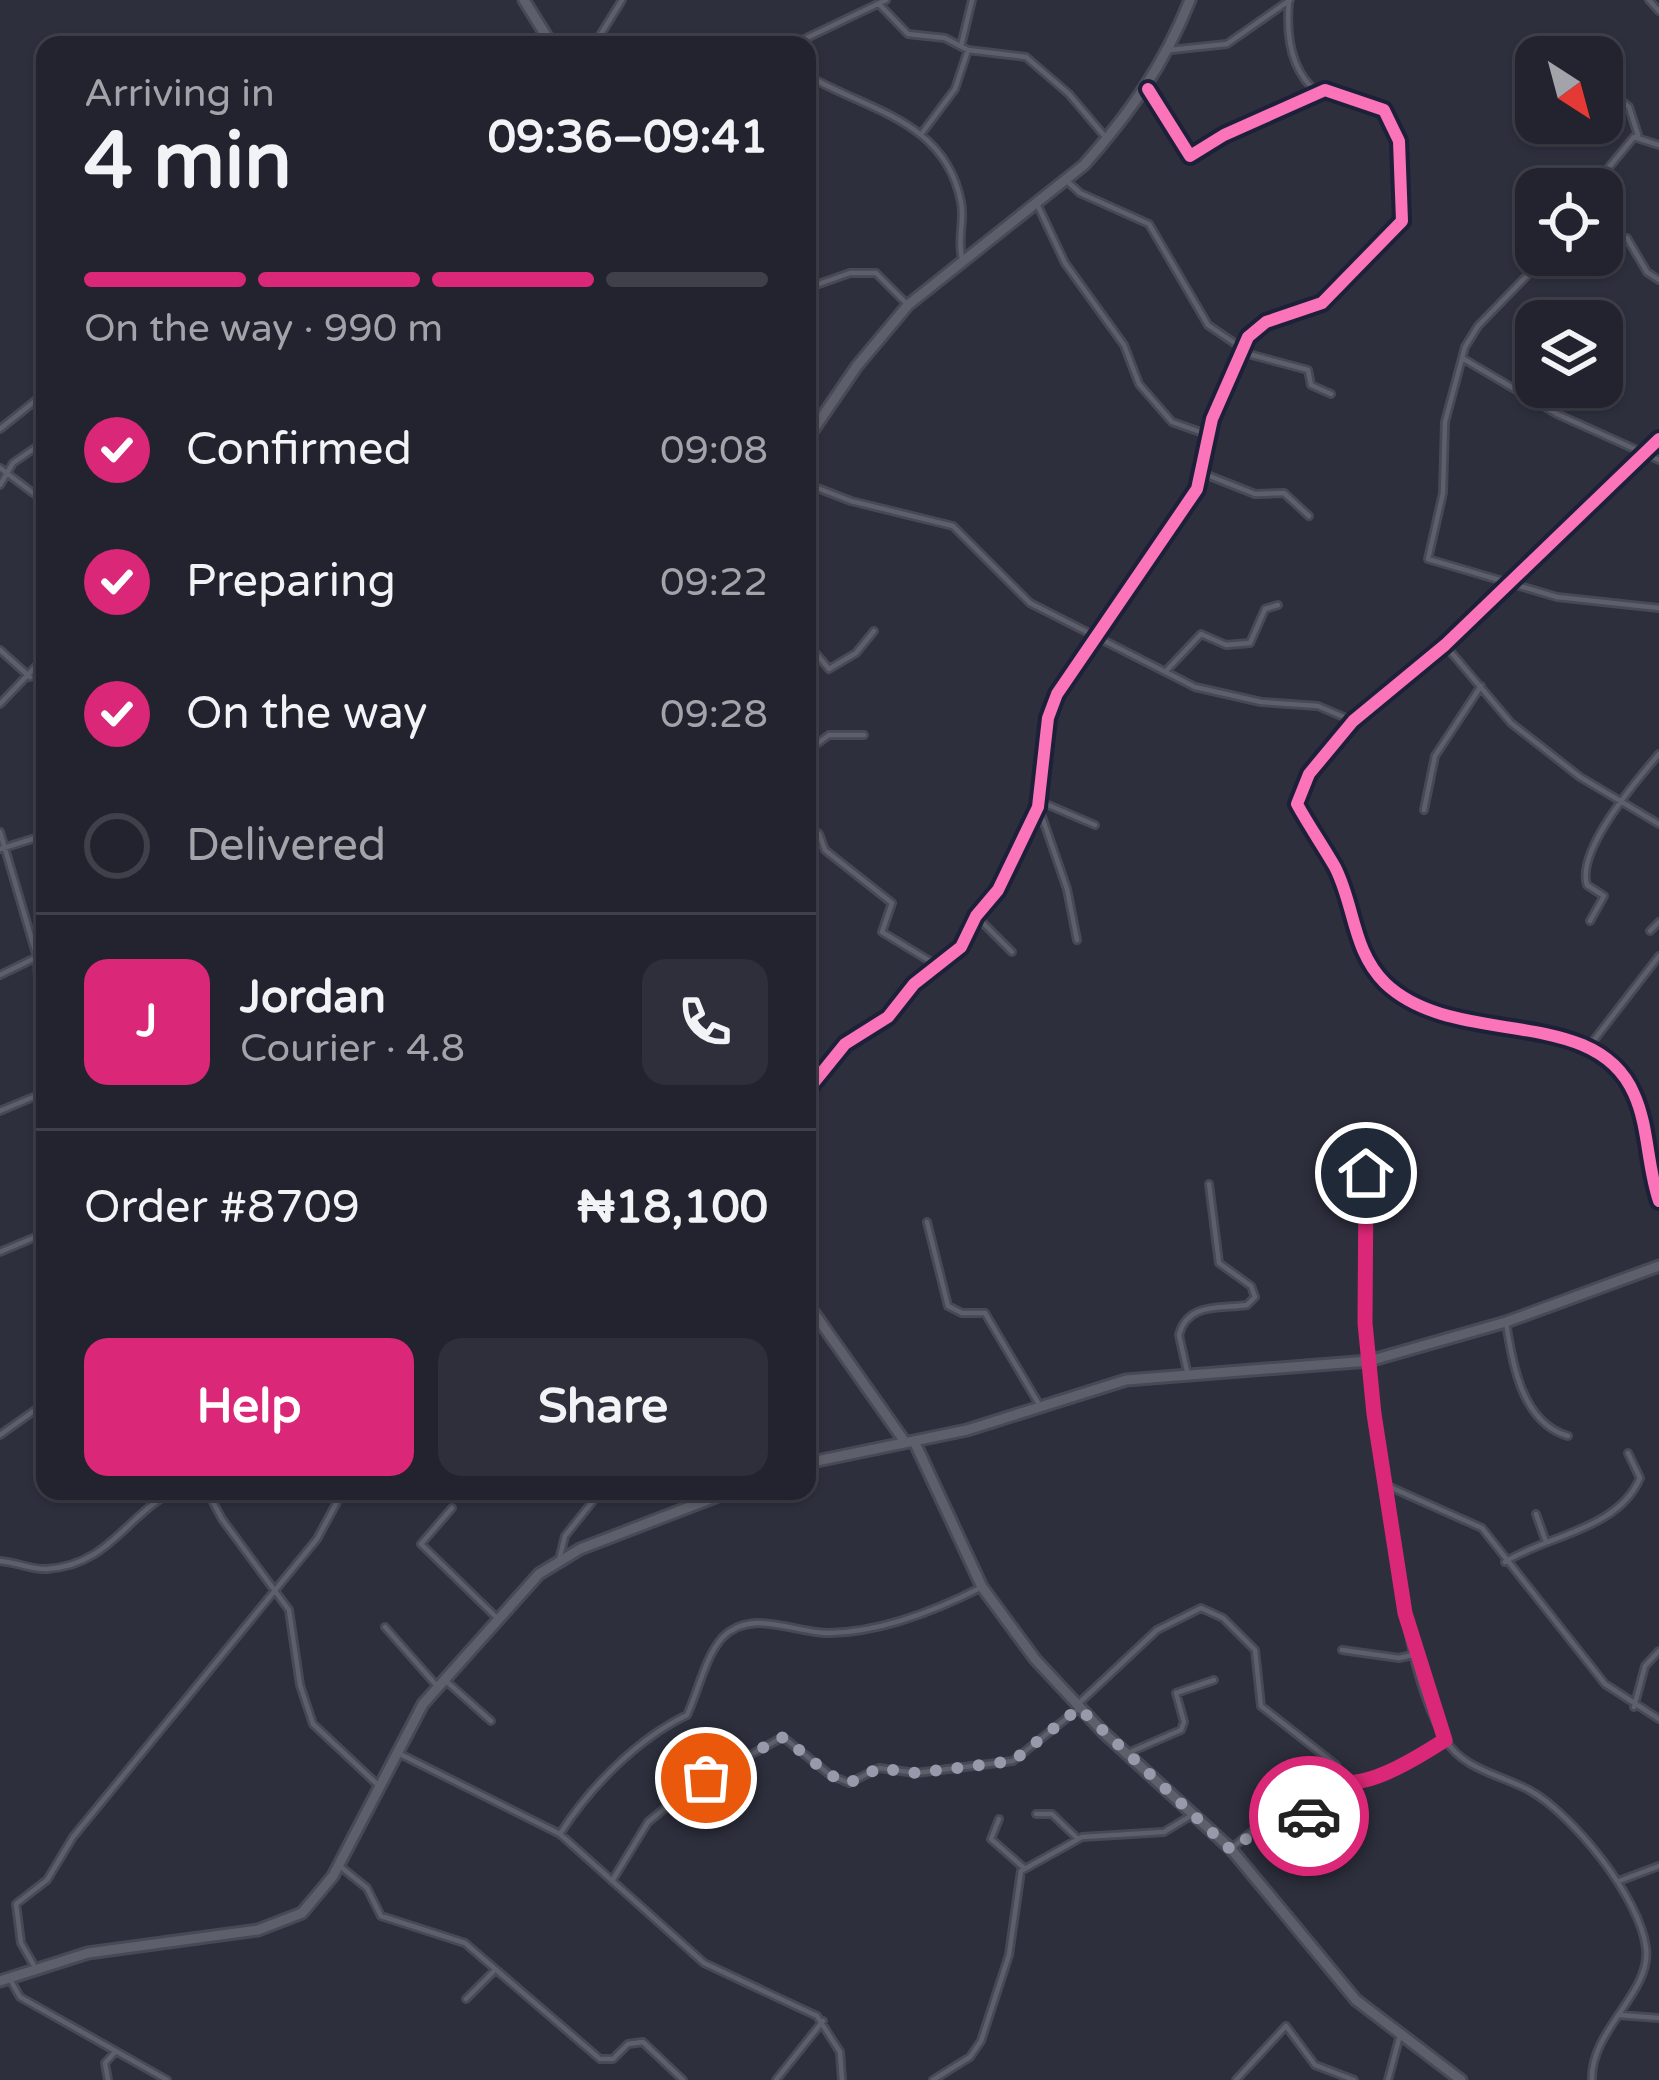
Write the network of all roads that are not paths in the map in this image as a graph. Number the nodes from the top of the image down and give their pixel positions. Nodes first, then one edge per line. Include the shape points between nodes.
1 (524, 0) edge
2 (622, 0) edge
3 (886, 0) edge
4 (972, 0) edge
5 (1190, 0) edge
6 (1289, 0) edge
7 (1649, 0) edge
8 (879, 4) junction
9 (1276, 8) junction
10 (1659, 11) edge
11 (1288, 14) junction
12 (546, 36) edge
13 (599, 36) edge
14 (811, 36) edge
15 (964, 48) junction
16 (1170, 50) junction
17 (816, 80) edge
18 (1148, 88) junction
19 (1315, 90) junction
20 (1623, 102) edge
21 (921, 134) junction
22 (1638, 136) junction
23 (1107, 139) junction
24 (1659, 145) edge
25 (1606, 168) edge
26 (1066, 179) junction
27 (1036, 201) junction
28 (1627, 238) dead end
29 (962, 258) junction
30 (1527, 276) edge
31 (1659, 280) edge
32 (816, 285) edge
33 (908, 305) junction
34 (1245, 347) junction
35 (1461, 358) junction
36 (1331, 394) dead end
37 (36, 400) edge
38 (816, 427) edge
39 (0, 429) edge
40 (1208, 434) junction
41 (1659, 439) edge
42 (36, 447) edge
43 (1646, 452) junction
44 (1659, 460) edge
45 (0, 468) edge
46 (1200, 472) junction
47 (8, 475) junction
48 (0, 485) edge
49 (816, 487) edge
50 (36, 495) edge
51 (1309, 515) dead end
52 (1511, 583) junction
53 (1278, 605) dead end
54 (1659, 608) edge
55 (874, 631) dead end
56 (1097, 637) junction
57 (1445, 645) junction
58 (0, 650) edge
59 (816, 653) edge
60 (36, 669) edge
61 (1165, 672) junction
62 (31, 676) junction
63 (1481, 686) junction
64 (0, 704) edge
65 (1353, 721) junction
66 (864, 735) dead end
67 (816, 744) edge
68 (1659, 754) edge
69 (1618, 798) junction
70 (1039, 804) junction
71 (1424, 810) dead end
72 (1659, 824) edge
73 (1094, 825) dead end
74 (816, 830) edge
75 (0, 832) edge
76 (36, 838) edge
77 (4, 848) edge
78 (976, 916) junction
79 (1590, 921) dead end
80 (1659, 922) edge
81 (1650, 931) dead end
82 (1077, 940) dead end
83 (36, 951) edge
84 (1012, 952) dead end
85 (1659, 956) edge
86 (36, 958) edge
87 (938, 966) junction
88 (0, 975) edge
89 (1591, 1045) junction
90 (816, 1080) edge
91 (36, 1096) edge
92 (0, 1111) edge
93 (1366, 1173) dead end
94 (1210, 1184) dead end
95 (1659, 1201) edge
96 (927, 1222) dead end
97 (36, 1237) edge
98 (0, 1252) edge
99 (1659, 1266) edge
100 (816, 1315) edge
101 (1506, 1322) junction
102 (1369, 1361) junction
103 (1187, 1371) junction
104 (1040, 1406) junction
105 (36, 1409) edge
106 (0, 1435) edge
107 (1568, 1436) dead end
108 (909, 1441) junction
109 (1628, 1453) dead end
110 (816, 1461) edge
111 (1388, 1486) junction
112 (157, 1500) edge
113 (213, 1500) edge
114 (338, 1500) edge
115 (594, 1500) edge
116 (708, 1500) edge
117 (452, 1508) dead end
118 (1536, 1514) dead end
119 (1547, 1544) junction
120 (559, 1560) junction
121 (0, 1561) edge
122 (1505, 1562) junction
123 (982, 1587) junction
124 (275, 1588) junction
125 (499, 1620) junction
126 (385, 1628) dead end
127 (1342, 1650) dead end
128 (1659, 1651) edge
129 (1417, 1654) junction
130 (1214, 1680) dead end
131 (441, 1683) junction
132 (1078, 1706) junction
133 (1634, 1707) junction
134 (1659, 1719) edge
135 (491, 1721) dead end
136 (1445, 1740) junction
137 (395, 1752) junction
138 (1127, 1754) junction
139 (1345, 1782) junction
140 (378, 1785) junction
141 (1036, 1814) dead end
142 (1192, 1814) junction
143 (999, 1819) dead end
144 (560, 1834) junction
145 (1078, 1839) junction
146 (1231, 1850) junction
147 (338, 1865) junction
148 (1659, 1866) edge
149 (1024, 1868) junction
150 (612, 1881) junction
151 (1618, 1882) junction
152 (38, 1970) junction
153 (493, 1972) junction
154 (5, 1980) edge
155 (466, 1999) dead end
156 (1619, 2014) junction
157 (1659, 2018) edge
158 (823, 2021) junction
159 (1400, 2035) junction
160 (115, 2052) junction
161 (108, 2080) edge
162 (167, 2080) edge
163 (683, 2080) edge
164 (776, 2080) edge
165 (842, 2080) edge
166 (933, 2080) edge
167 (1236, 2080) edge
168 (1354, 2080) edge
169 (1388, 2080) edge
170 (1461, 2080) edge
171 (1592, 2080) edge

1 - 12 main road
2 - 13 street
3 - 8 street
4 - 15 street
5 - 16 main road
6 - 9 street
6 - 11 street
7 - 10 street
8 - 14 street
8 - 15 street via 908,34
9 - 11 street
9 - 16 street via 1221,46
11 - 19 street via 1289,45
15 - 21 street via 955,89
15 - 23 street via 1026,57
16 - 18 main road
17 - 21 street via 884,108
18 - 19 street via 1190,156
18 - 23 main road
19 - 34 street via 1340,91 1389,115 1399,141 1402,221 1322,303 1266,322
20 - 22 street
21 - 29 street via 960,199
22 - 24 street
22 - 25 street
23 - 26 main road
26 - 27 main road
26 - 34 street via 1080,194 1149,224 1204,320
27 - 29 main road
27 - 40 street via 1065,262 1124,345 1139,384 1172,422
28 - 31 street
29 - 33 main road
30 - 35 street via 1478,326
32 - 33 street via 876,273
33 - 38 main road
34 - 36 street via 1308,370 1311,385
34 - 40 street
35 - 43 street via 1570,421
35 - 52 street via 1428,560
37 - 39 street
40 - 46 street
41 - 43 street
42 - 47 street
43 - 44 street
43 - 52 street
45 - 47 street
46 - 51 street via 1255,494 1284,493
46 - 56 street via 1192,497
47 - 48 street
47 - 50 street
49 - 56 street via 953,526 1030,603
52 - 54 street
52 - 57 street
53 - 61 street via 1264,609 1250,644 1201,634
55 - 59 street via 851,658 829,668
56 - 61 street
56 - 70 street via 1052,706
57 - 63 street
57 - 65 street
58 - 62 street
60 - 62 street
61 - 65 street via 1213,692 1318,706
62 - 64 street
63 - 69 street via 1511,723
63 - 71 street via 1435,756
65 - 89 street via 1309,774 1297,804 1335,868 1373,967 1401,994 1476,1026
66 - 67 street via 829,734
68 - 69 street
69 - 72 street
69 - 79 street via 1585,870 1585,882 1604,896
70 - 73 street
70 - 78 street via 1003,882
70 - 82 street
74 - 87 street via 825,850 892,903 882,932
75 - 77 street
76 - 77 street
77 - 83 street
78 - 84 street
78 - 87 street via 961,947
80 - 81 street
85 - 89 street
86 - 88 street
87 - 90 street via 888,1017 845,1044
89 - 95 street via 1636,1096
91 - 92 street
93 - 102 street
94 - 103 street via 1219,1263 1255,1297 1188,1317 1179,1335
96 - 104 street via 948,1306 985,1313
97 - 98 street
99 - 101 main road
100 - 108 main road
101 - 102 main road
101 - 107 street via 1531,1410
102 - 103 main road
102 - 111 street
103 - 104 main road via 1097,1386
104 - 108 main road
105 - 106 street
108 - 110 main road
108 - 123 main road
109 - 119 street via 1640,1478 1631,1494
111 - 122 street via 1476,1523
111 - 129 street
112 - 121 street via 84,1562 46,1569
113 - 124 street
114 - 124 street
115 - 120 street via 565,1536
116 - 120 main road
117 - 125 street via 422,1546
118 - 119 street
119 - 122 street
120 - 125 main road
122 - 133 street via 1605,1684
123 - 132 main road
123 - 144 street via 906,1618 838,1633 770,1623 734,1630 716,1647 687,1715 600,1783
124 - 140 street via 293,1621 313,1724
124 - 152 street via 47,1880 16,1904 21,1943
125 - 131 main road
126 - 131 street
127 - 129 street
128 - 133 street via 1645,1666
129 - 136 street
130 - 138 street via 1176,1693 1181,1730
131 - 135 street
131 - 137 main road
132 - 138 main road
132 - 139 street via 1157,1630 1201,1609 1250,1643 1261,1706 1336,1765
132 - 150 street via 1013,1761 916,1773 879,1768 849,1783 783,1737 690,1788 648,1822
133 - 134 street
136 - 139 street via 1374,1780
136 - 151 street via 1475,1766 1559,1811
137 - 140 main road
137 - 144 street
138 - 142 main road
139 - 146 street via 1321,1810 1268,1823
140 - 147 main road
141 - 145 street via 1052,1814
142 - 145 street via 1163,1832
142 - 146 main road
143 - 149 street via 990,1837
144 - 150 street
145 - 149 street
146 - 159 main road via 1346,1989
147 - 152 main road via 320,1896 282,1924 88,1953
147 - 153 street via 365,1886 384,1918 458,1938
148 - 151 street
149 - 166 street via 1009,1955 981,2041
150 - 158 street via 704,1963
151 - 156 street via 1647,1952
152 - 154 main road
153 - 155 street
153 - 163 street via 600,2059 644,2042
154 - 160 street
156 - 157 street
156 - 171 street via 1599,2042
158 - 164 street
158 - 165 street via 840,2052
159 - 169 street
159 - 170 main road
160 - 161 street via 105,2063
160 - 162 street
167 - 168 street via 1286,2026 1315,2066

